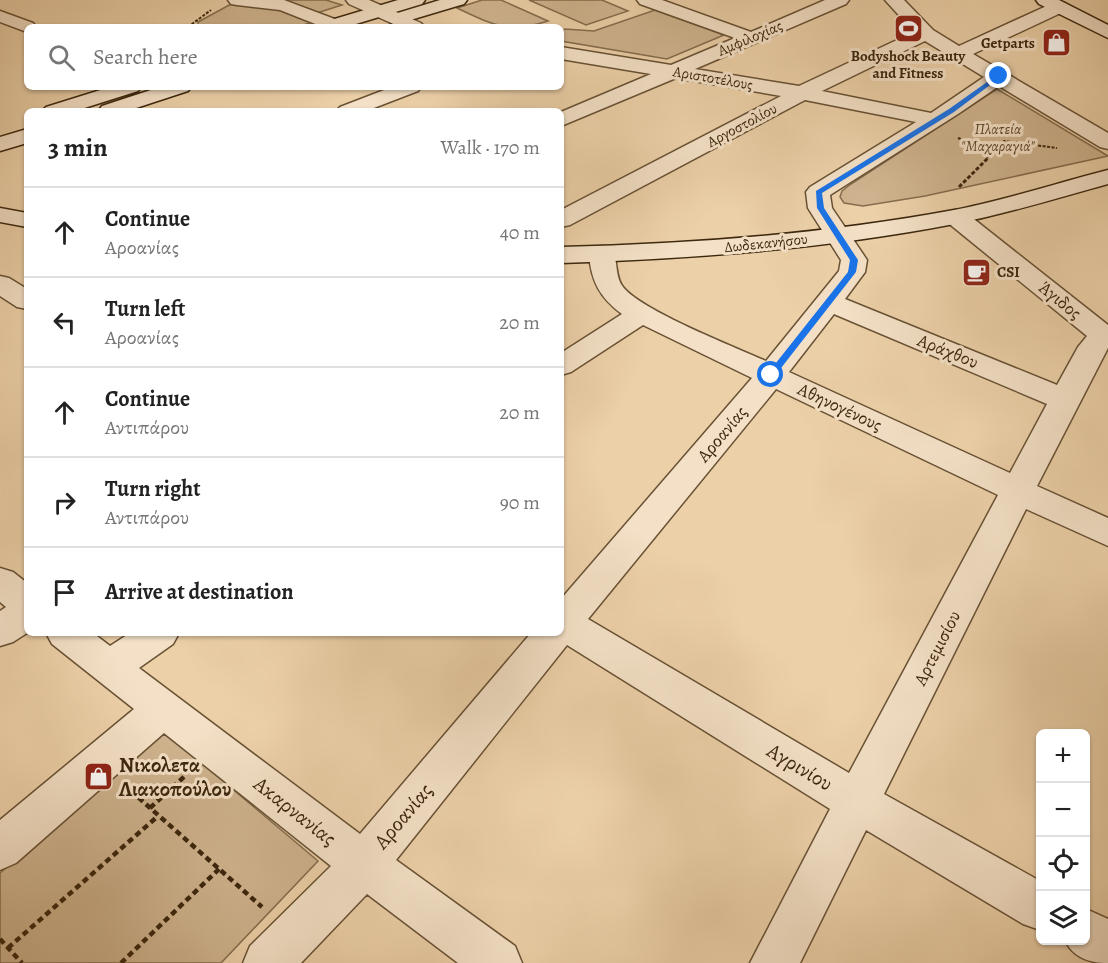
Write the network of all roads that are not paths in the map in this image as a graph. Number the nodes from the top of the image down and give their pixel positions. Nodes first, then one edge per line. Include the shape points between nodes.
1 (237, 0) edge
2 (355, 0) edge
3 (416, 0) edge
4 (458, 0) edge
5 (649, 0) edge
6 (840, 0) edge
7 (894, 0) edge
8 (1052, 6) edge
9 (0, 16) edge
10 (383, 19) edge
11 (326, 24) edge
12 (346, 24) edge
13 (404, 24) edge
14 (24, 26) edge
15 (1108, 32) edge
16 (926, 34) junction
17 (751, 38) junction
18 (564, 53) edge
19 (958, 53) junction
20 (672, 71) junction
21 (999, 76) junction
22 (121, 90) edge
23 (169, 90) edge
24 (403, 90) edge
25 (802, 93) junction
26 (63, 108) edge
27 (114, 108) edge
28 (355, 108) edge
29 (564, 119) edge
30 (935, 120) junction
31 (24, 121) edge
32 (24, 136) edge
33 (1, 140) edge
34 (1108, 142) edge
35 (1108, 177) edge
36 (1, 215) edge
37 (956, 217) junction
38 (564, 218) edge
39 (24, 219) edge
40 (839, 235) junction
41 (564, 255) edge
42 (602, 255) junction
43 (0, 284) edge
44 (24, 299) edge
45 (829, 302) junction
46 (641, 314) junction
47 (1105, 337) edge
48 (564, 364) edge
49 (771, 375) junction
50 (1066, 400) junction
51 (1017, 492) junction
52 (1108, 533) edge
53 (0, 582) edge
54 (24, 601) edge
55 (24, 615) edge
56 (564, 621) edge
57 (564, 628) edge
58 (0, 631) edge
59 (69, 636) edge
60 (156, 636) edge
61 (552, 636) edge
62 (110, 668) junction
63 (163, 708) junction
64 (858, 802) junction
65 (0, 848) edge
66 (364, 864) junction
67 (1036, 904) edge
68 (1090, 935) edge
69 (1108, 946) edge
70 (281, 949) edge
71 (498, 963) edge
72 (774, 963) edge

1 - 11 street via 283,5
2 - 10 street
3 - 10 street
4 - 10 street
5 - 17 street
6 - 17 street, Αμφιλοχίας
7 - 16 street
8 - 15 street
8 - 19 street
9 - 14 street
10 - 12 street
10 - 13 street
16 - 19 street
16 - 25 street, Αργοστολίου
17 - 20 street, Αμφιλοχίας
18 - 20 street, Αριστοτέλους
19 - 21 street
20 - 25 street, Αριστοτέλους
20 - 29 street, Αμφιλοχίας
21 - 30 street
21 - 34 street
22 - 26 street
23 - 27 street
24 - 28 street
25 - 30 street, Αριστοτέλους
25 - 38 street, Αργοστολίου
30 - 40 street via 818,192 820,208
31 - 33 street
32 - 33 street
35 - 37 street, Δωδεκανήσου
36 - 39 street
37 - 40 street, Δωδεκανήσου
37 - 47 street, Άγιδος
40 - 42 street, Δωδεκανήσου
40 - 45 street, Αροανίας via 854,260 852,272
41 - 42 street, Δωδεκανήσου
42 - 46 street, Αθηνογένους via 602,276 615,297
43 - 44 street
45 - 49 street, Αροανίας
45 - 50 street, Αράχθου
46 - 48 street
46 - 49 street, Αθηνογένους
47 - 50 street, Αρτεμισίου via 1092,347
49 - 51 street, Αθηνογένους
49 - 56 street, Αροανίας
50 - 51 street, Αρτεμισίου
51 - 52 street, Αθηνογένους
51 - 64 street, Αρτεμισίου
53 - 54 street
55 - 58 street
57 - 64 street, Αγρινίου
59 - 62 street, Ακαρνανίας
60 - 62 street
61 - 66 street, Αροανίας
62 - 63 street, Ακαρνανίας
63 - 65 street
63 - 66 street, Ακαρνανίας
64 - 67 street, Αγρινίου
64 - 72 street, Αρτεμισίου
66 - 70 street, Αροανίας
66 - 71 street, Ακαρνανίας
68 - 69 street

